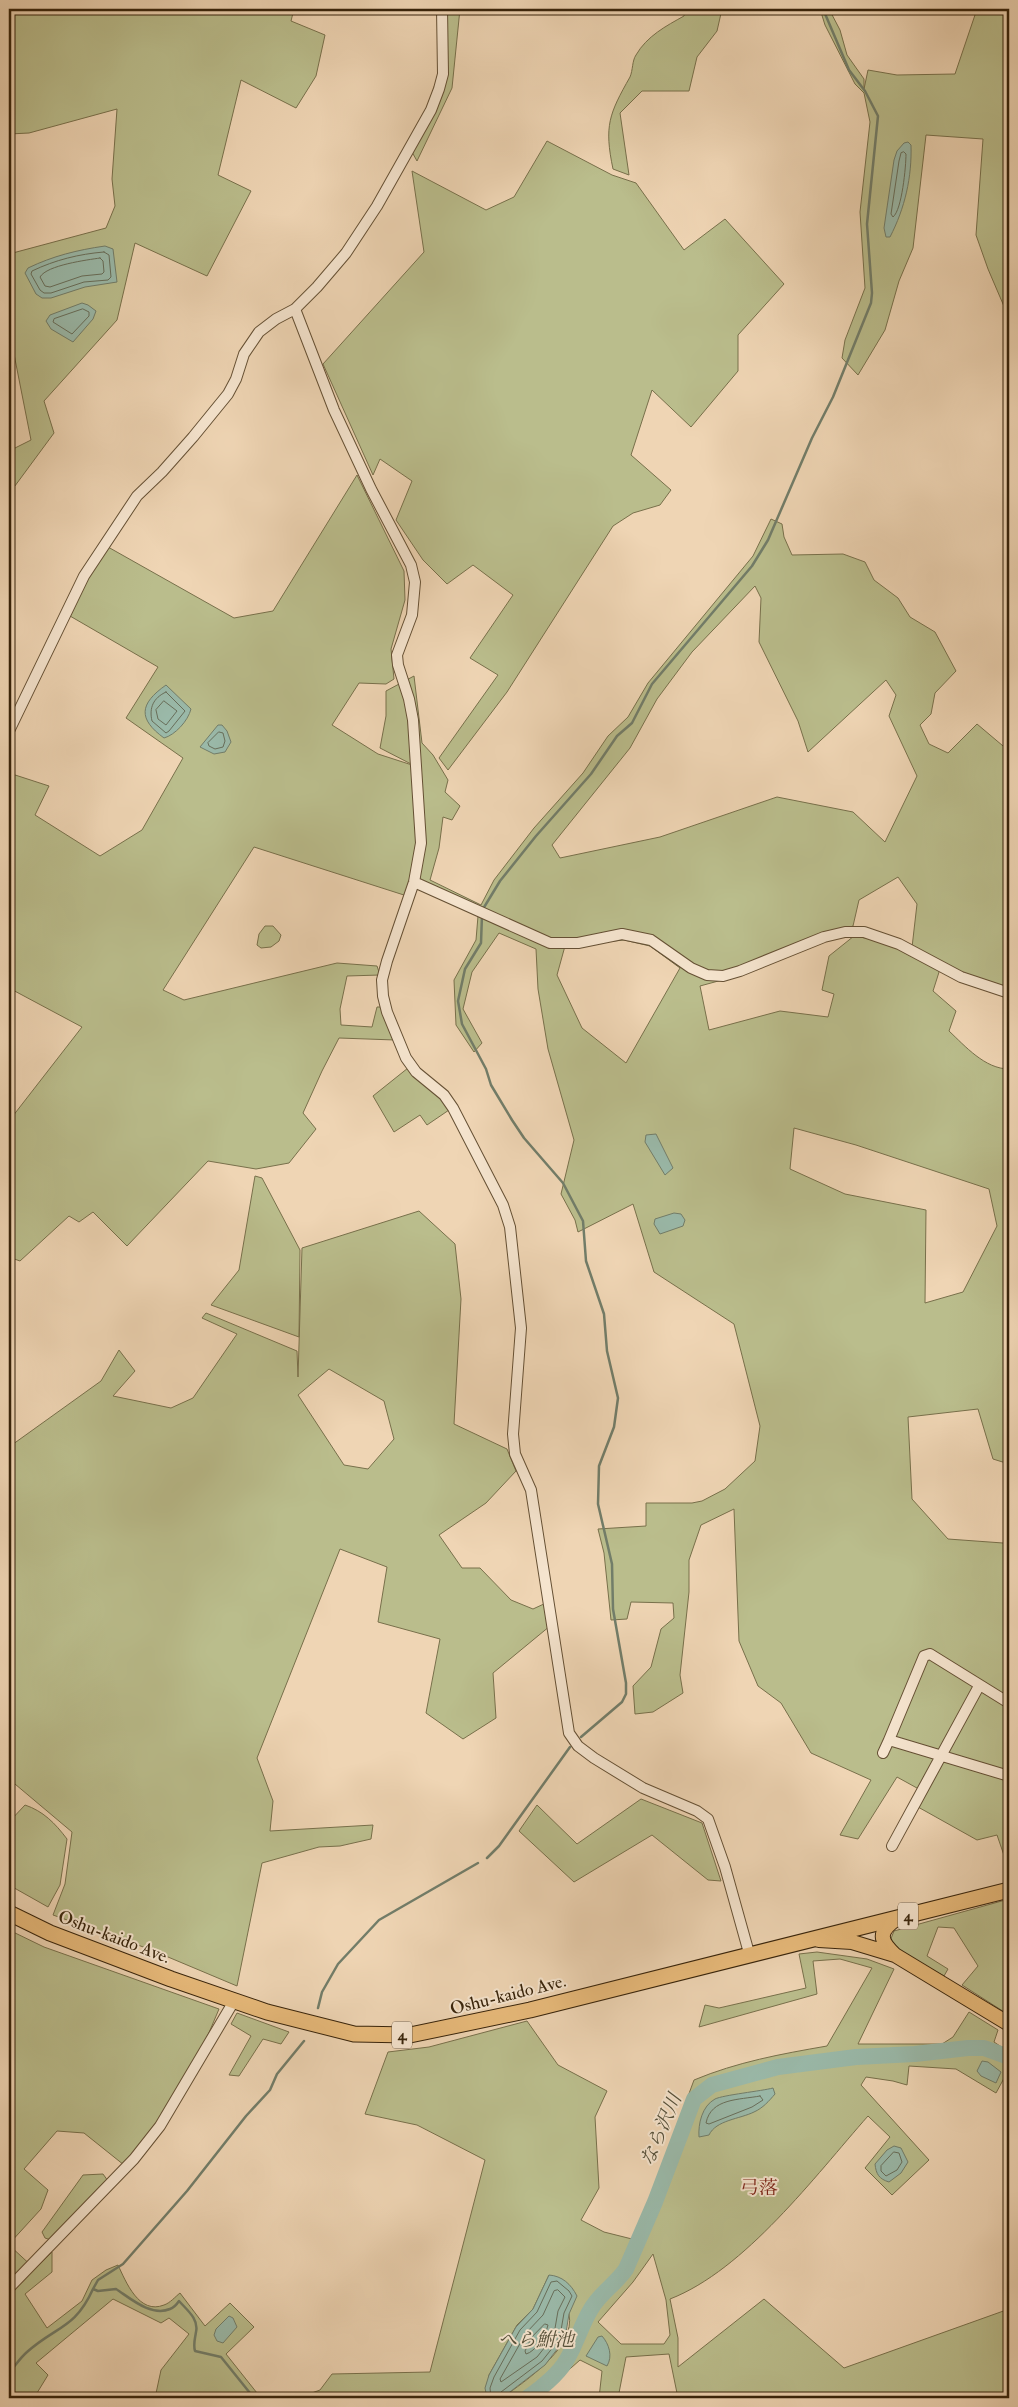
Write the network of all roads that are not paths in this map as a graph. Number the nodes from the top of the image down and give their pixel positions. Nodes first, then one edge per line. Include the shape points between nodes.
1 (442, 9) edge
2 (296, 309) junction
3 (9, 731) edge
4 (414, 882) junction
5 (1009, 993) edge
6 (979, 1686) junction
7 (1009, 1703) edge
8 (889, 1740) junction
9 (883, 1753) dead end
10 (942, 1756) junction
11 (1009, 1776) edge
12 (892, 1846) dead end
13 (1009, 1890) edge
14 (9, 1912) edge
15 (896, 1919) junction
16 (806, 1940) junction
17 (750, 1954) junction
18 (895, 1955) junction
19 (234, 2001) junction
20 (1009, 2024) edge
21 (9, 2288) edge

1 - 2 street via 443,74 431,110 396,174 346,253
2 - 3 street via 259,332 244,354 228,394 187,444 137,496 104,544 73,598
2 - 4 street via 334,410 411,565 415,582 412,615 398,655 413,720 421,831
4 - 5 street via 550,943 578,943 622,934 651,940 691,968 707,975 724,976 740,971 824,937 864,932 899,944 961,977
4 - 17 street via 387,961 382,980 383,996 406,1058 453,1108 510,1227 521,1328 513,1434 515,1454 531,1490 569,1733 578,1746 594,1758 643,1788 708,1819
6 - 7 street
6 - 8 street via 930,1654 924,1656
6 - 10 street
8 - 9 street
8 - 10 street
10 - 11 street
10 - 12 street
13 - 15 highway, 4
14 - 19 highway, Oshu-kaido Ave. / 4 via 50,1933
15 - 16 highway, 4
15 - 18 main road via 885,1928 882,1938
16 - 17 highway, Oshu-kaido Ave. / 4
16 - 18 main road, Oshu-kaido Ave. via 852,1942
17 - 19 highway, Oshu-kaido Ave. / 4 via 530,2010 410,2035 354,2034
18 - 20 main road, Oshu-kaido Ave.
19 - 21 street via 160,2126 104,2191

